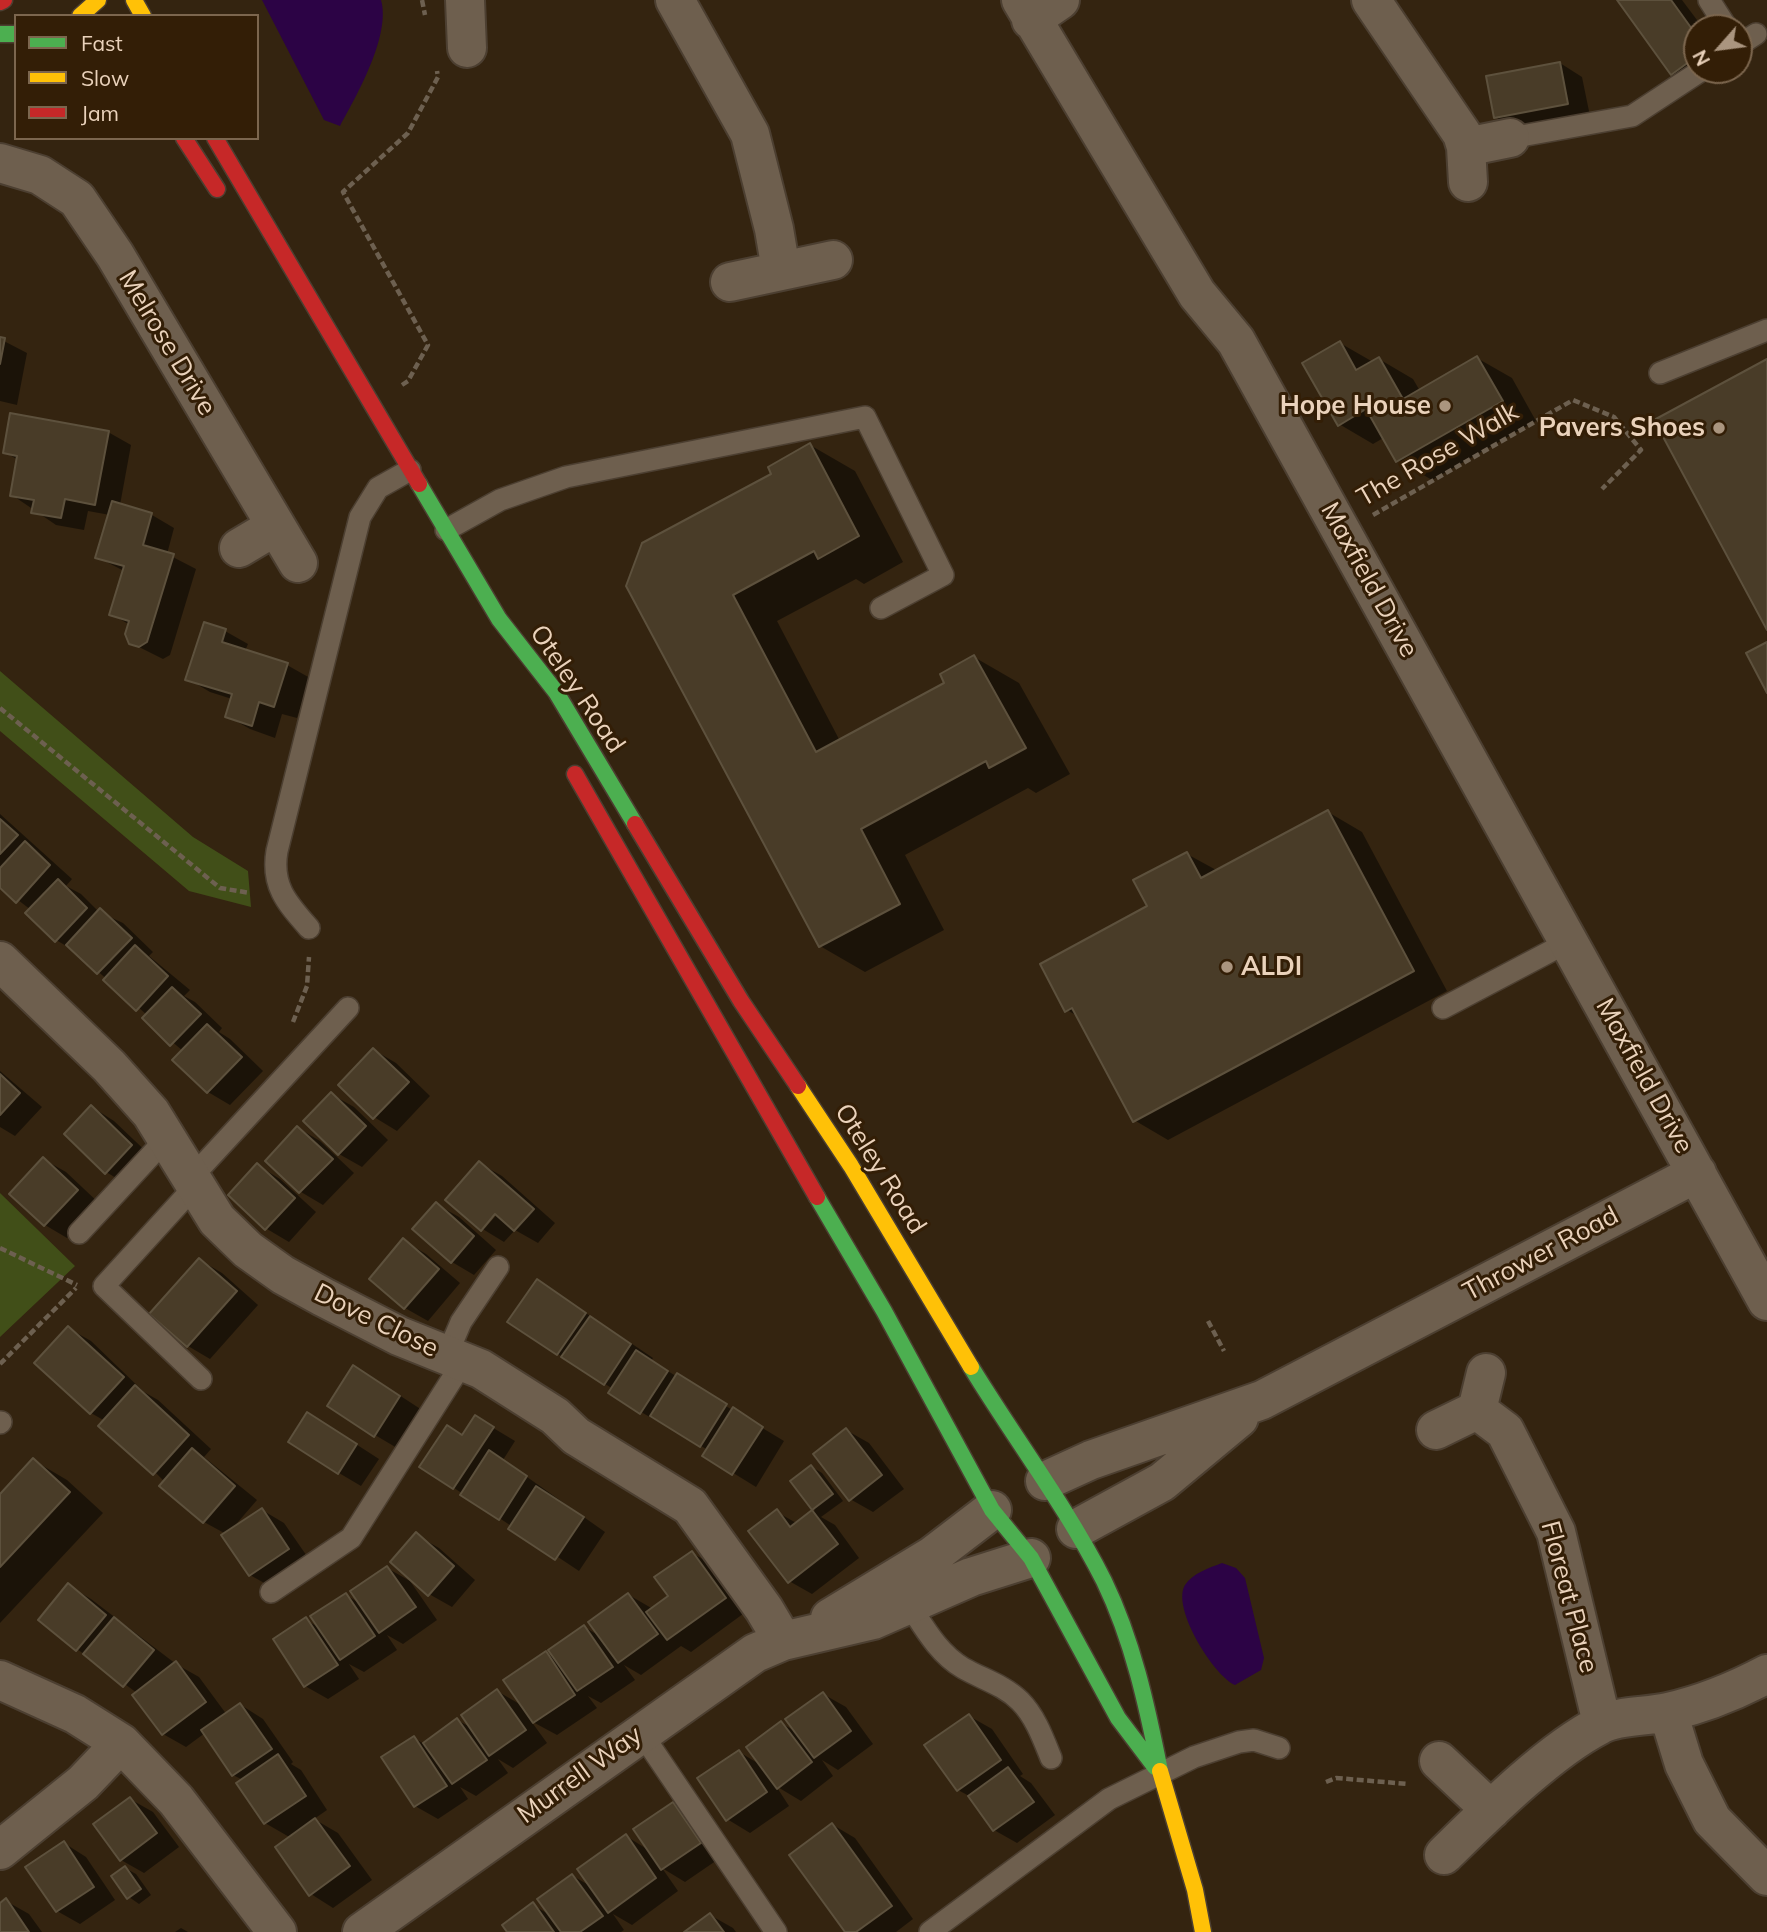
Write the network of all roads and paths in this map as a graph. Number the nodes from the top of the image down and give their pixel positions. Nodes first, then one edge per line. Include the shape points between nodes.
1 (98, 0) edge
2 (422, 0) edge
3 (465, 0) edge
4 (675, 0) edge
5 (1371, 0) edge
6 (1037, 7) edge
7 (82, 14) edge
8 (427, 26) dead end
9 (451, 56) joint
10 (1683, 82) edge
11 (1510, 138) joint
12 (185, 140) edge
13 (216, 140) edge
14 (0, 163) edge
15 (226, 201) dead end
16 (263, 251) dead end
17 (833, 260) dead end
18 (781, 270) junction
19 (730, 282) dead end
20 (314, 306) junction
21 (1767, 330) edge
22 (1660, 373) dead end
23 (408, 381) dead end
24 (410, 470) junction
25 (1602, 489) dead end
26 (1368, 518) dead end
27 (276, 526) junction
28 (446, 530) junction
29 (239, 548) dead end
30 (298, 563) dead end
31 (881, 608) dead end
32 (499, 619) junction
33 (525, 680) dead end
34 (0, 708) edge
35 (570, 765) dead end
36 (282, 897) junction
37 (309, 928) dead end
38 (1570, 941) junction
39 (0, 961) edge
40 (1443, 1007) dead end
41 (348, 1008) dead end
42 (166, 1139) junction
43 (1697, 1173) junction
44 (194, 1182) junction
45 (79, 1233) dead end
46 (0, 1248) edge
47 (498, 1267) dead end
48 (78, 1286) dead end
49 (1767, 1301) edge
50 (1208, 1321) dead end
51 (1224, 1351) dead end
52 (455, 1359) junction
53 (1486, 1373) dead end
54 (201, 1379) dead end
55 (1256, 1403) junction
56 (1477, 1410) junction
57 (1436, 1430) dead end
58 (1040, 1484) junction
59 (997, 1507) junction
60 (1070, 1533) junction
61 (1037, 1555) junction
62 (271, 1592) dead end
63 (910, 1606) junction
64 (794, 1638) junction
65 (1767, 1674) edge
66 (0, 1680) edge
67 (1668, 1712) junction
68 (1602, 1723) junction
69 (640, 1731) junction
70 (121, 1742) junction
71 (1279, 1748) dead end
72 (1051, 1758) dead end
73 (1444, 1766) joint
74 (1160, 1773) junction
75 (1326, 1782) dead end
76 (1491, 1810) junction
77 (0, 1850) edge
78 (1444, 1855) dead end
79 (1767, 1876) edge
80 (276, 1932) edge
81 (362, 1932) edge
82 (776, 1932) edge
83 (930, 1932) edge
84 (1203, 1932) edge

1 - 7 main road
2 - 8 path
3 - 9 street
4 - 18 street via 750,134
5 - 11 street via 1462,134 1467,165
6 - 38 street, Maxfield Drive via 1197,294 1236,341
9 - 23 path via 408,133 343,192 428,345
10 - 11 lane via 1632,116
12 - 15 main road
13 - 20 main road, Oteley Road
14 - 27 street, Melrose Drive via 40,175 77,199
16 - 20 main road
17 - 18 street
18 - 19 street
20 - 24 main road, Oteley Road
21 - 22 lane
24 - 28 main road, Oteley Road
24 - 36 lane via 379,488 360,517 276,851 274,867
25 - 26 path, The Rose Walk via 1641,450 1614,416 1573,400
27 - 29 street
27 - 30 street, Melrose Drive
28 - 31 lane via 500,500 566,477 865,417 943,575
28 - 32 main road, Oteley Road
32 - 33 main road, Oteley Road
32 - 58 main road, Oteley Road via 556,692 741,1001 851,1166
34 - 36 path via 220,888
35 - 59 main road, Oteley Road
36 - 37 lane
38 - 40 lane
38 - 43 street, Maxfield Drive
39 - 42 street, Dove Close via 109,1066
41 - 44 lane
42 - 44 street, Dove Close
42 - 45 lane
43 - 49 street
43 - 55 street, Thrower Road
44 - 52 street, Dove Close via 217,1220 283,1275 399,1336
44 - 54 lane via 104,1286
46 - 48 path
47 - 52 lane via 461,1322
50 - 51 path
52 - 62 lane via 351,1538
52 - 64 street, Dove Close via 481,1369 555,1416 576,1436 690,1506 764,1609
53 - 56 street
55 - 58 street, Thrower Road via 1091,1460
55 - 60 street, Thrower Road via 1162,1482
56 - 57 street
56 - 68 street, Floreat Place via 1505,1431 1556,1532
58 - 60 main road, Oteley Road
59 - 61 main road, Oteley Road
59 - 64 street, Murrell Way via 932,1556
60 - 74 main road, Oteley Road via 1105,1584 1144,1689
61 - 63 street, Murrell Way via 971,1577
61 - 74 main road, Oteley Road via 1118,1718
63 - 64 street, Murrell Way via 873,1620
63 - 72 lane via 934,1643 961,1667 996,1683 1020,1701 1037,1724
64 - 69 street, Murrell Way via 739,1662
65 - 67 street via 1731,1693
66 - 70 street via 75,1714
67 - 68 street
67 - 79 street via 1684,1764 1712,1820
68 - 76 street
69 - 81 street, Murrell Way
69 - 82 lane
70 - 77 street via 83,1783
70 - 80 street via 176,1800
71 - 74 lane via 1254,1740 1239,1742
73 - 75 path via 1429,1786 1336,1778
73 - 76 street
74 - 83 lane via 1109,1799
74 - 84 main road, Oteley Road
76 - 78 street

